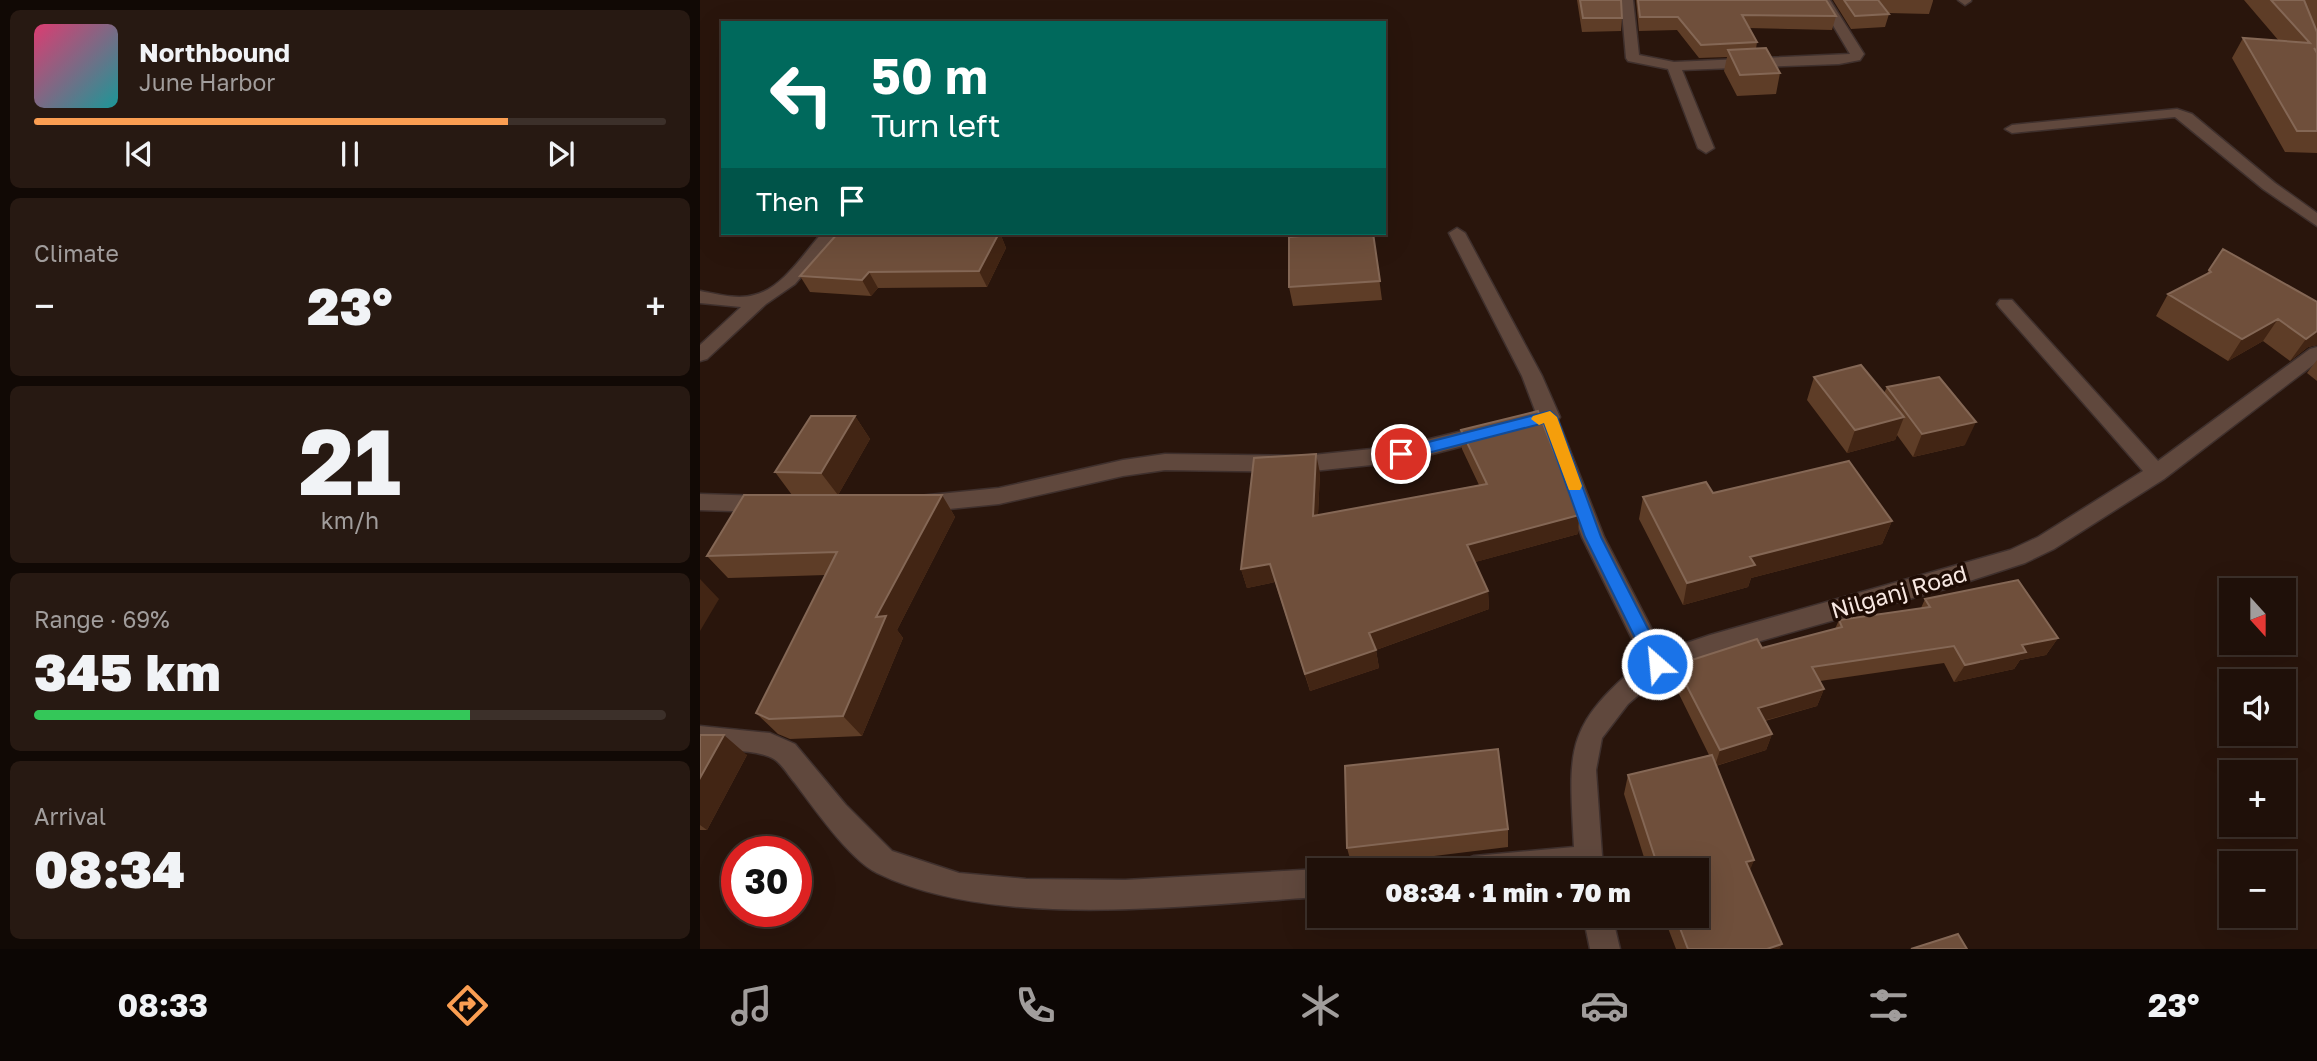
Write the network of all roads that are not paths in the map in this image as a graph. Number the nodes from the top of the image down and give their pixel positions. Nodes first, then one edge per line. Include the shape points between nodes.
1 (1627, 0) edge
2 (1824, 0) edge
3 (1674, 65) junction
4 (2012, 129) dead end
5 (1706, 148) dead end
6 (2317, 221) edge
7 (1457, 233) dead end
8 (829, 235) edge
9 (700, 297) edge
10 (760, 300) junction
11 (2006, 304) dead end
12 (702, 351) edge
13 (2317, 353) edge
14 (1550, 417) junction
15 (2157, 473) junction
16 (700, 502) edge
17 (791, 505) edge
18 (901, 505) edge
19 (1657, 664) junction
20 (700, 737) edge
21 (1589, 858) edge
22 (1307, 884) edge
23 (1600, 928) edge
24 (1605, 949) edge

1 - 3 street via 1633,58
2 - 3 street via 1855,57
3 - 5 street
4 - 6 street via 2177,113
7 - 14 street
8 - 10 street via 775,292
9 - 10 street
10 - 12 street
11 - 15 street
13 - 15 street, Nilganj Road
14 - 18 street via 1401,454 1303,464 1165,462 999,496
14 - 19 street via 1593,537
15 - 19 street, Nilganj Road via 2017,557
16 - 17 street
19 - 21 street, Nilganj Road via 1619,696 1590,734 1583,770
20 - 22 street via 757,743 786,752 836,814 884,862 959,887 1125,894
23 - 24 street

